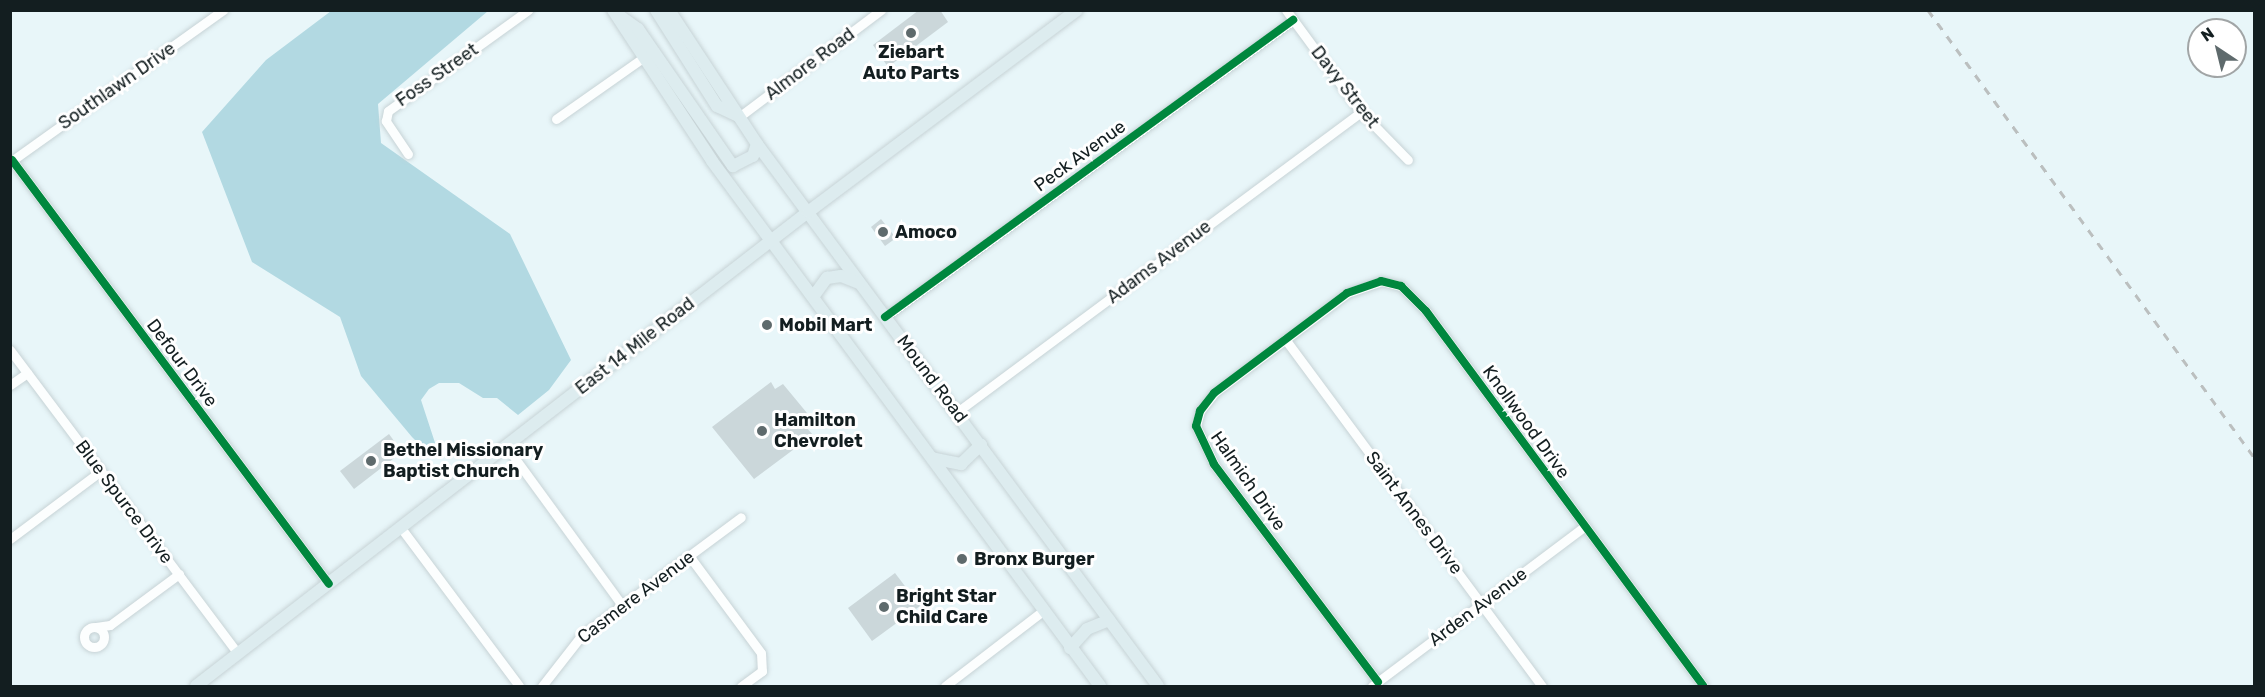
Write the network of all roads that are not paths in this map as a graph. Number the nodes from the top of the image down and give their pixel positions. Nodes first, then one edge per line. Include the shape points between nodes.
1 (223, 10) edge
2 (528, 10) edge
3 (656, 10) edge
4 (669, 10) edge
5 (881, 10) edge
6 (1077, 10) edge
7 (1286, 10) edge
8 (614, 12) edge
9 (1293, 20) junction
10 (648, 54) junction
11 (1361, 112) junction
12 (739, 117) junction
13 (556, 119) dead end
14 (757, 144) junction
15 (408, 154) dead end
16 (1408, 160) dead end
17 (11, 161) edge
18 (808, 212) junction
19 (771, 241) junction
20 (860, 283) junction
21 (813, 297) junction
22 (885, 317) junction
23 (1285, 339) junction
24 (10, 350) edge
25 (27, 373) junction
26 (10, 385) edge
27 (957, 412) junction
28 (981, 445) junction
29 (506, 446) junction
30 (932, 458) junction
31 (101, 471) junction
32 (741, 517) dead end
33 (1584, 527) junction
34 (401, 528) junction
35 (10, 539) edge
36 (690, 557) junction
37 (179, 574) junction
38 (329, 584) junction
39 (1481, 604) junction
40 (622, 605) junction
41 (1044, 610) junction
42 (1109, 620) junction
43 (110, 626) junction
44 (96, 627) junction
45 (104, 638) junction
46 (1070, 648) junction
47 (238, 654) junction
48 (1375, 684) edge
49 (196, 687) edge
50 (519, 687) edge
51 (542, 687) edge
52 (741, 687) edge
53 (945, 687) edge
54 (1100, 687) edge
55 (1158, 687) edge
56 (1542, 687) edge
57 (1703, 687) edge

1 - 17 street, Southlawn Drive
2 - 15 street, Foss Street via 387,111 386,121
3 - 12 main road via 717,106
4 - 12 main road, Mound Road
5 - 12 street, Almore Road
6 - 18 main road, East 14 Mile Road
7 - 9 street, Davy Street
8 - 10 main road
9 - 11 street, Davy Street
9 - 22 street, Peck Avenue
10 - 13 street
10 - 14 main road via 733,166 753,156
10 - 19 main road
11 - 16 street, Davy Street
11 - 27 street, Adams Avenue
12 - 14 main road, Mound Road
14 - 18 main road, Mound Road
17 - 38 street, Defour Drive
18 - 19 main road, East 14 Mile Road
18 - 20 main road, Mound Road
19 - 21 main road
19 - 29 main road, East 14 Mile Road
20 - 21 main road via 841,276 827,278
20 - 22 main road, Mound Road
21 - 30 main road
22 - 27 main road, Mound Road
23 - 33 street, Knollwood Drive via 1362,285 1382,281 1401,286 1426,311
23 - 39 street, Saint Annes Drive
23 - 48 street, Halmich Drive via 1204,402 1197,418 1198,437
24 - 25 street, Blue Spurce Drive
25 - 26 street
25 - 31 street, Blue Spurce Drive
27 - 28 main road, Mound Road
28 - 30 main road via 961,464
28 - 42 main road, Mound Road
29 - 34 main road, East 14 Mile Road
29 - 40 street
30 - 41 main road
31 - 35 street
31 - 37 street, Blue Spurce Drive
32 - 36 street, Casmere Avenue
33 - 39 street, Arden Avenue
33 - 57 street, Knollwood Drive
34 - 38 main road, East 14 Mile Road
34 - 50 street
36 - 40 street, Casmere Avenue
36 - 52 street via 761,653 762,671
37 - 43 street
37 - 47 street, Blue Spurce Drive
38 - 47 main road, East 14 Mile Road
39 - 48 street, Arden Avenue
39 - 56 street, Saint Annes Drive
40 - 51 street, Casmere Avenue via 569,647
41 - 46 main road
41 - 53 street
42 - 46 main road via 1087,629
42 - 55 main road, Mound Road
43 - 44 street
43 - 45 street
44 - 45 street
44 - 45 street via 84,632 86,645 99,646
46 - 54 main road
47 - 49 main road, East 14 Mile Road

